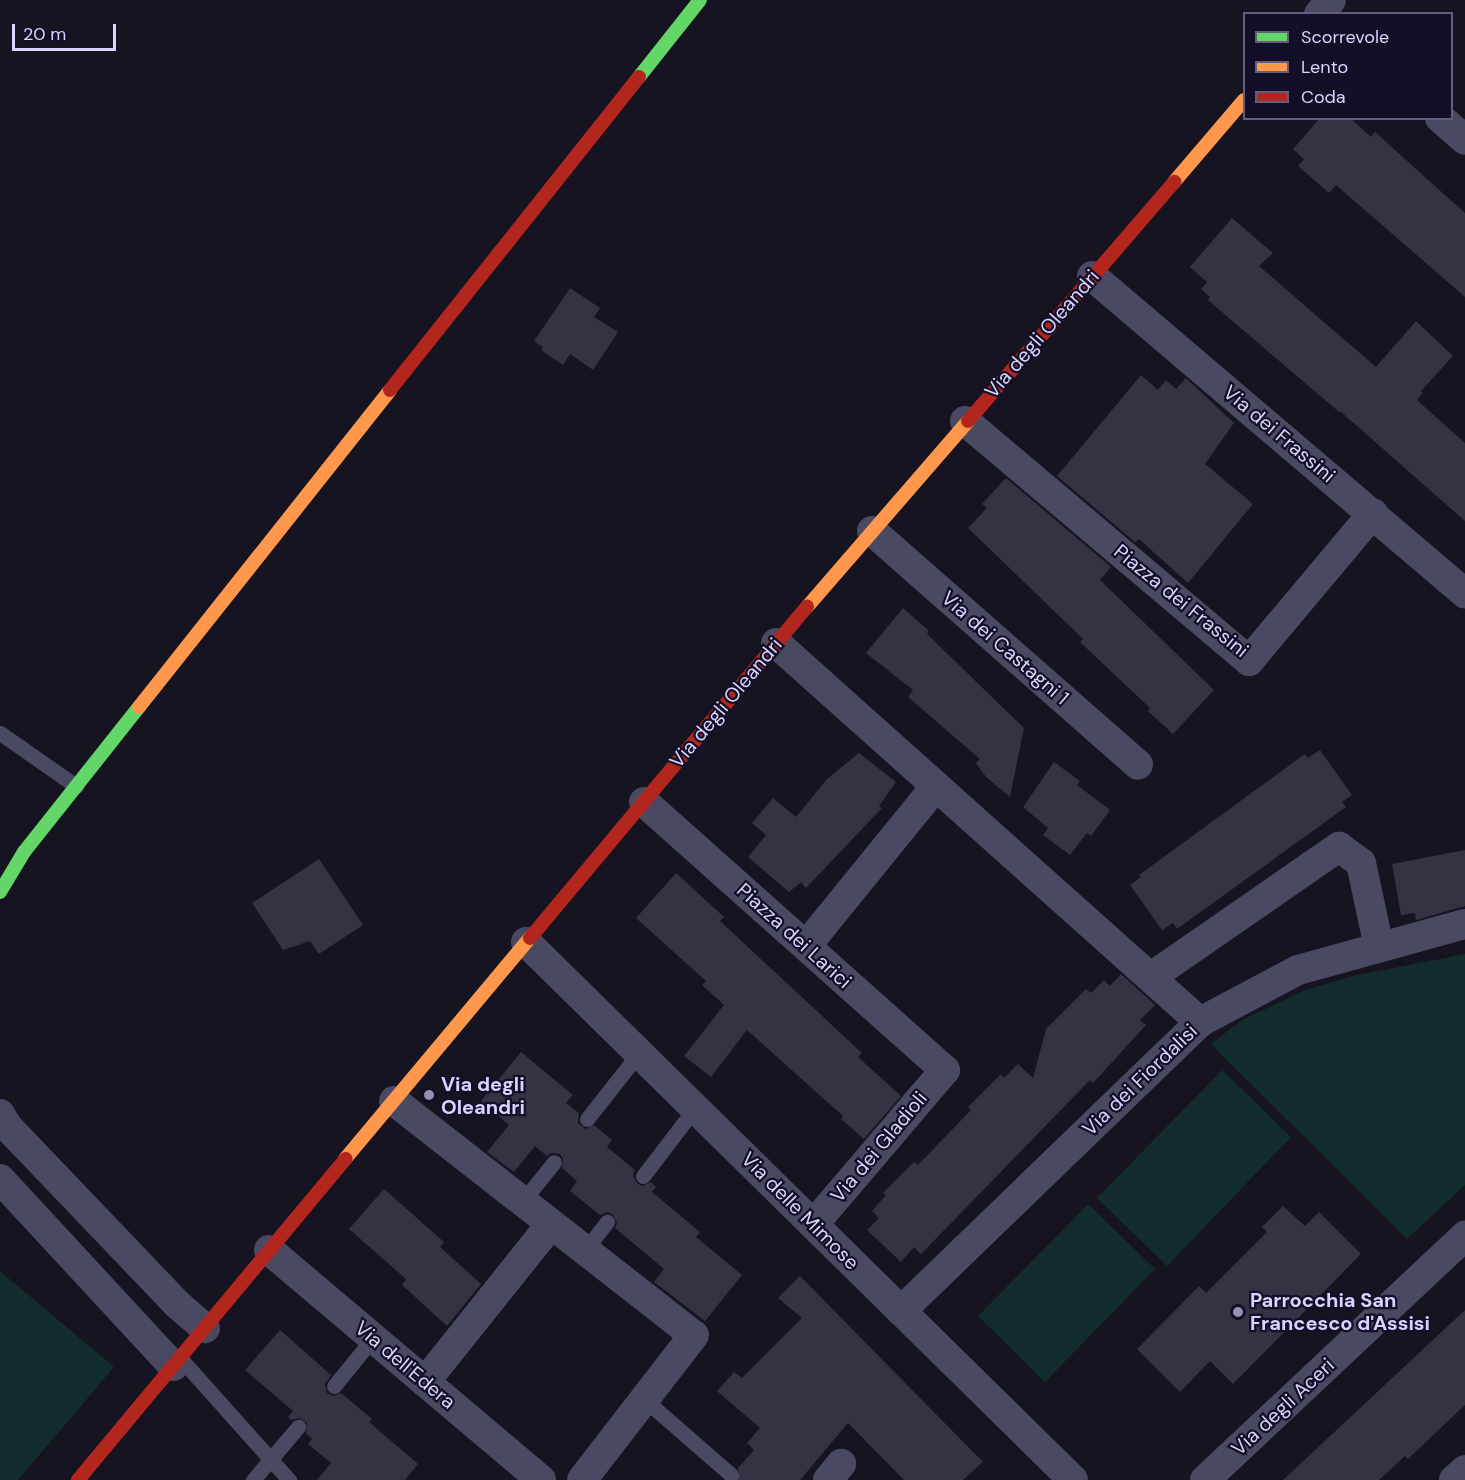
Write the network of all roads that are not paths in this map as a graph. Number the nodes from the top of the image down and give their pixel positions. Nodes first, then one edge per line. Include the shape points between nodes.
1 (700, 0) edge
2 (1331, 0) edge
3 (1321, 12) edge
4 (1243, 102) edge
5 (1442, 120) edge
6 (1465, 140) edge
7 (1092, 276) junction
8 (965, 421) junction
9 (1373, 513) junction
10 (872, 531) junction
11 (1465, 593) edge
12 (776, 643) junction
13 (0, 734) edge
14 (1138, 765) dead end
15 (76, 786) junction
16 (936, 786) junction
17 (644, 802) junction
18 (24, 852) junction
19 (0, 873) edge
20 (0, 892) edge
21 (1465, 924) edge
22 (526, 942) junction
23 (806, 946) junction
24 (1378, 947) junction
25 (1151, 977) junction
26 (1200, 1022) junction
27 (639, 1053) junction
28 (945, 1071) joint
29 (394, 1101) junction
30 (696, 1108) junction
31 (0, 1114) edge
32 (587, 1119) dead end
33 (554, 1162) dead end
34 (643, 1176) dead end
35 (0, 1179) edge
36 (522, 1202) junction
37 (606, 1222) dead end
38 (551, 1224) junction
39 (814, 1224) junction
40 (1465, 1236) edge
41 (269, 1250) junction
42 (585, 1250) junction
43 (901, 1311) junction
44 (205, 1328) junction
45 (373, 1338) junction
46 (176, 1362) junction
47 (425, 1382) junction
48 (334, 1386) dead end
49 (644, 1399) junction
50 (298, 1427) dead end
51 (270, 1459) junction
52 (1465, 1470) edge
53 (731, 1475) dead end
54 (78, 1480) edge
55 (253, 1480) edge
56 (289, 1480) edge
57 (541, 1480) edge
58 (582, 1480) edge
59 (1073, 1480) edge
60 (1205, 1480) edge
61 (1454, 1480) edge

1 - 15 street
2 - 3 street
4 - 7 street, Via degli Oleandri
5 - 6 street
7 - 8 street, Via degli Oleandri
7 - 9 street, Via dei Frassini
8 - 9 street, Piazza dei Frassini via 1249,661
8 - 10 street, Via degli Oleandri
9 - 11 street, Via dei Frassini
10 - 12 street, Via degli Oleandri
10 - 14 street, Via dei Castagni 1
12 - 16 street
12 - 17 street, Via degli Oleandri
13 - 15 lane
15 - 18 street
16 - 23 street
16 - 25 street
17 - 22 street, Via degli Oleandri
17 - 23 street, Piazza dei Larici
18 - 19 street
18 - 20 street
21 - 24 street, Via dei Fiordalisi
22 - 27 street, Via delle Mimose
22 - 29 street, Via degli Oleandri
23 - 28 street, Piazza dei Larici
24 - 25 street via 1361,863 1339,847
24 - 26 street, Via dei Fiordalisi via 1298,970
25 - 26 street
26 - 43 street, Via dei Fiordalisi
27 - 30 street, Via delle Mimose
27 - 32 lane
28 - 39 street, Via dei Gladioli
29 - 36 street
29 - 41 street, Via degli Oleandri
30 - 34 lane
30 - 39 street, Via delle Mimose
31 - 44 street via 177,1304
33 - 36 lane
35 - 46 street
36 - 38 street
37 - 42 lane
38 - 42 street
38 - 47 street
39 - 43 street, Via delle Mimose
40 - 60 street, Via degli Aceri
41 - 44 street, Via degli Oleandri
41 - 45 street, Via dell'Edera
42 - 49 street via 694,1335
43 - 59 street, Via delle Mimose
44 - 46 street, Via degli Oleandri
45 - 47 street, Via dell'Edera
45 - 48 lane
46 - 51 lane
46 - 54 street, Via degli Oleandri
47 - 57 street, Via dell'Edera
49 - 53 lane
49 - 58 street
50 - 51 lane
51 - 55 lane
51 - 56 lane
52 - 61 street

